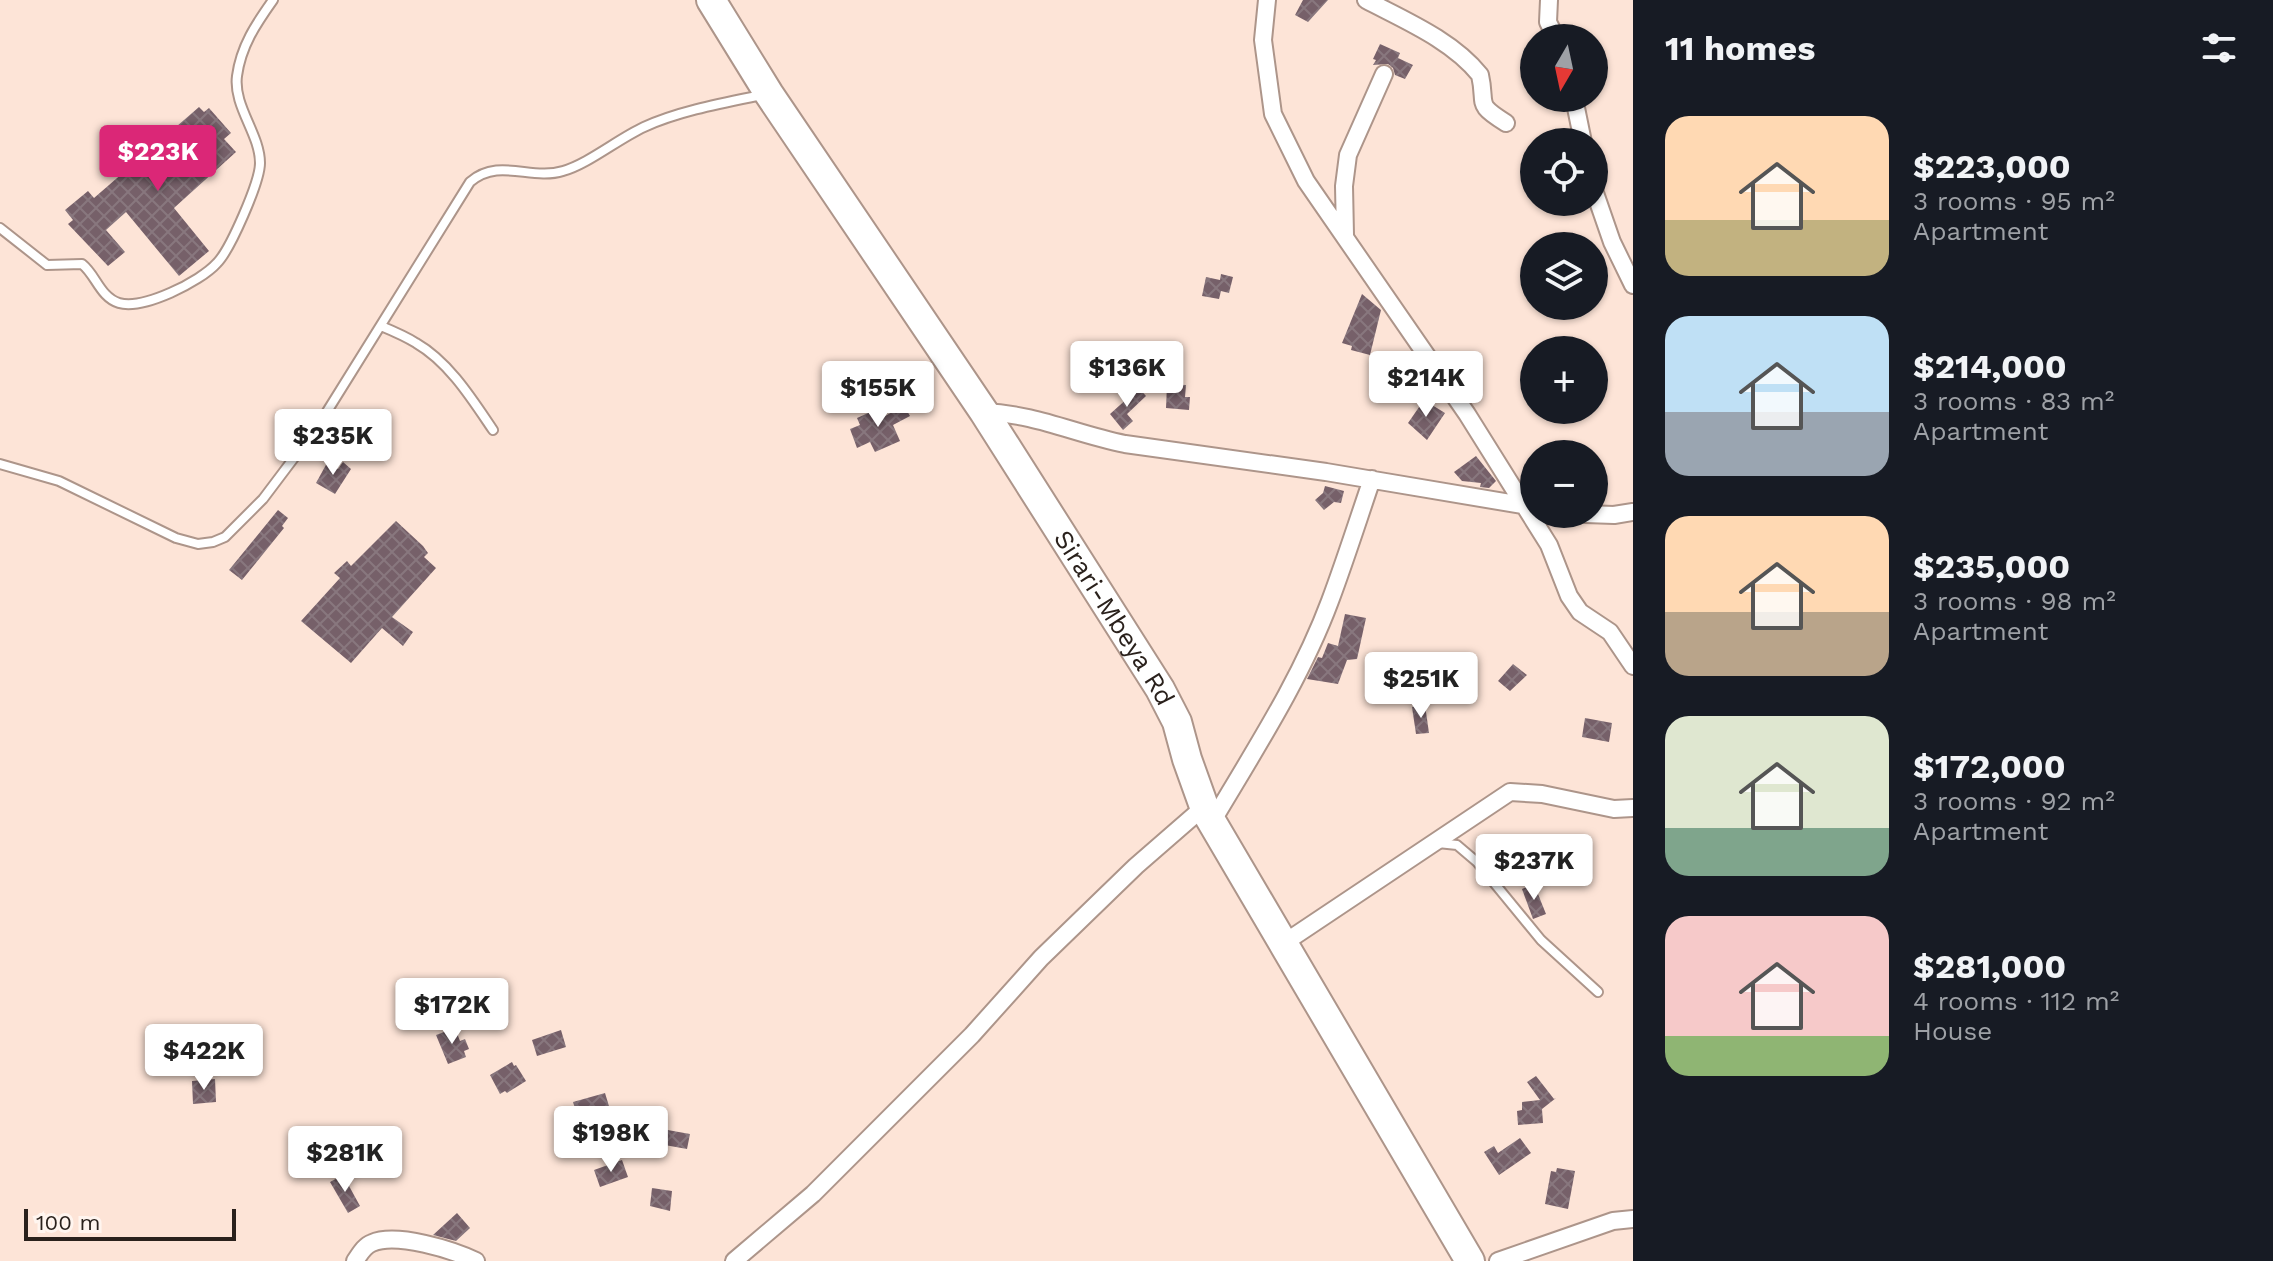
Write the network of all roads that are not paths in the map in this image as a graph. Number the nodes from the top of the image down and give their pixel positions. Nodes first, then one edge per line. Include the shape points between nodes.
1 (273, 0) edge
2 (711, 0) edge
3 (1267, 0) edge
4 (1366, 0) edge
5 (1549, 0) edge
6 (1549, 24) edge
7 (1384, 74) dead end
8 (769, 94) junction
9 (1506, 123) dead end
10 (1603, 216) edge
11 (0, 228) edge
12 (1345, 236) junction
13 (1633, 285) edge
14 (381, 326) junction
15 (984, 412) junction
16 (493, 430) dead end
17 (0, 464) edge
18 (1372, 479) junction
19 (1520, 493) edge
20 (1520, 504) edge
21 (1633, 512) edge
22 (1608, 515) edge
23 (1540, 528) edge
24 (1633, 666) edge
25 (1633, 808) edge
26 (1208, 814) junction
27 (1438, 843) junction
28 (1284, 943) junction
29 (1598, 992) dead end
30 (1633, 1219) edge
31 (355, 1261) edge
32 (476, 1261) edge
33 (734, 1261) edge
34 (1470, 1261) edge
35 (1498, 1261) edge

1 - 11 lane via 243,47 237,77 259,157 258,175 218,263 164,296 124,304 108,298 82,264 47,265
2 - 8 highway, Sirari-Mbeya Rd
3 - 12 street via 1263,40 1273,114 1306,181
4 - 9 street via 1463,57 1480,75 1484,108
5 - 6 street
7 - 12 street via 1348,155
8 - 14 lane via 647,125 561,172 508,169 479,174
8 - 15 highway, Sirari-Mbeya Rd
10 - 13 street
12 - 19 street
14 - 16 lane via 433,355
14 - 17 lane via 318,426 263,499 225,537 213,542 176,538 59,481
15 - 18 street via 1027,416 1125,444
15 - 26 highway, Sirari-Mbeya Rd via 1160,689 1177,722
18 - 20 street
18 - 26 street via 1323,616 1270,725
21 - 22 street
23 - 24 street via 1569,596 1580,612 1610,632
25 - 27 street via 1510,792
26 - 28 highway, Sirari-Mbeya Rd
26 - 33 street via 1136,866 813,1194
27 - 28 street
27 - 29 lane via 1457,845 1470,855 1541,940
28 - 34 highway, Sirari-Mbeya Rd
30 - 35 street via 1613,1221
31 - 32 street via 366,1246 386,1239

